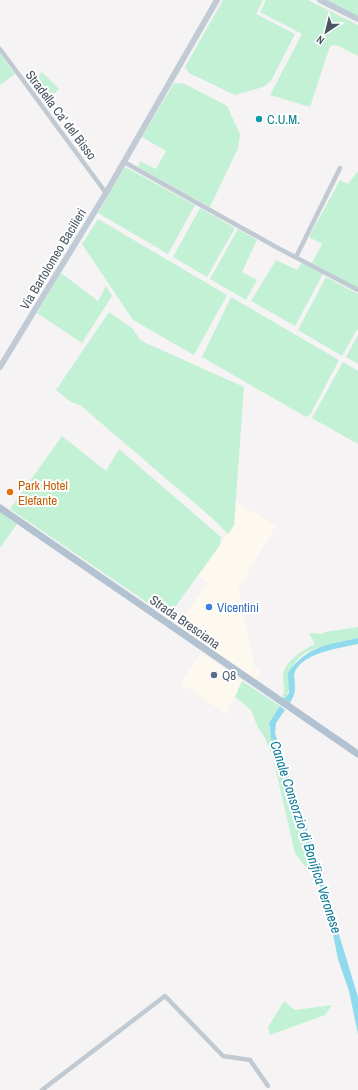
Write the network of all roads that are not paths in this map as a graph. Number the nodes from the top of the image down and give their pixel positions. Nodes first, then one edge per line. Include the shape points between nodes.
1 (217, 0) edge
2 (320, 0) edge
3 (358, 19) edge
4 (0, 49) edge
5 (124, 162) junction
6 (340, 168) dead end
7 (106, 193) junction
8 (296, 257) junction
9 (358, 290) edge
10 (0, 367) edge
11 (0, 508) edge
12 (358, 754) edge
13 (268, 1086) dead end
14 (42, 1090) edge

1 - 5 street, Via Bartolomeo Bacilieri
2 - 3 street
4 - 7 street, Stradella Ca' del Bisso
5 - 7 street, Via Bartolomeo Bacilieri
5 - 8 street
6 - 8 street
7 - 10 street, Via Bartolomeo Bacilieri
8 - 9 street
11 - 12 main road, Strada Bresciana
13 - 14 street via 250,1060 224,1056 165,996

